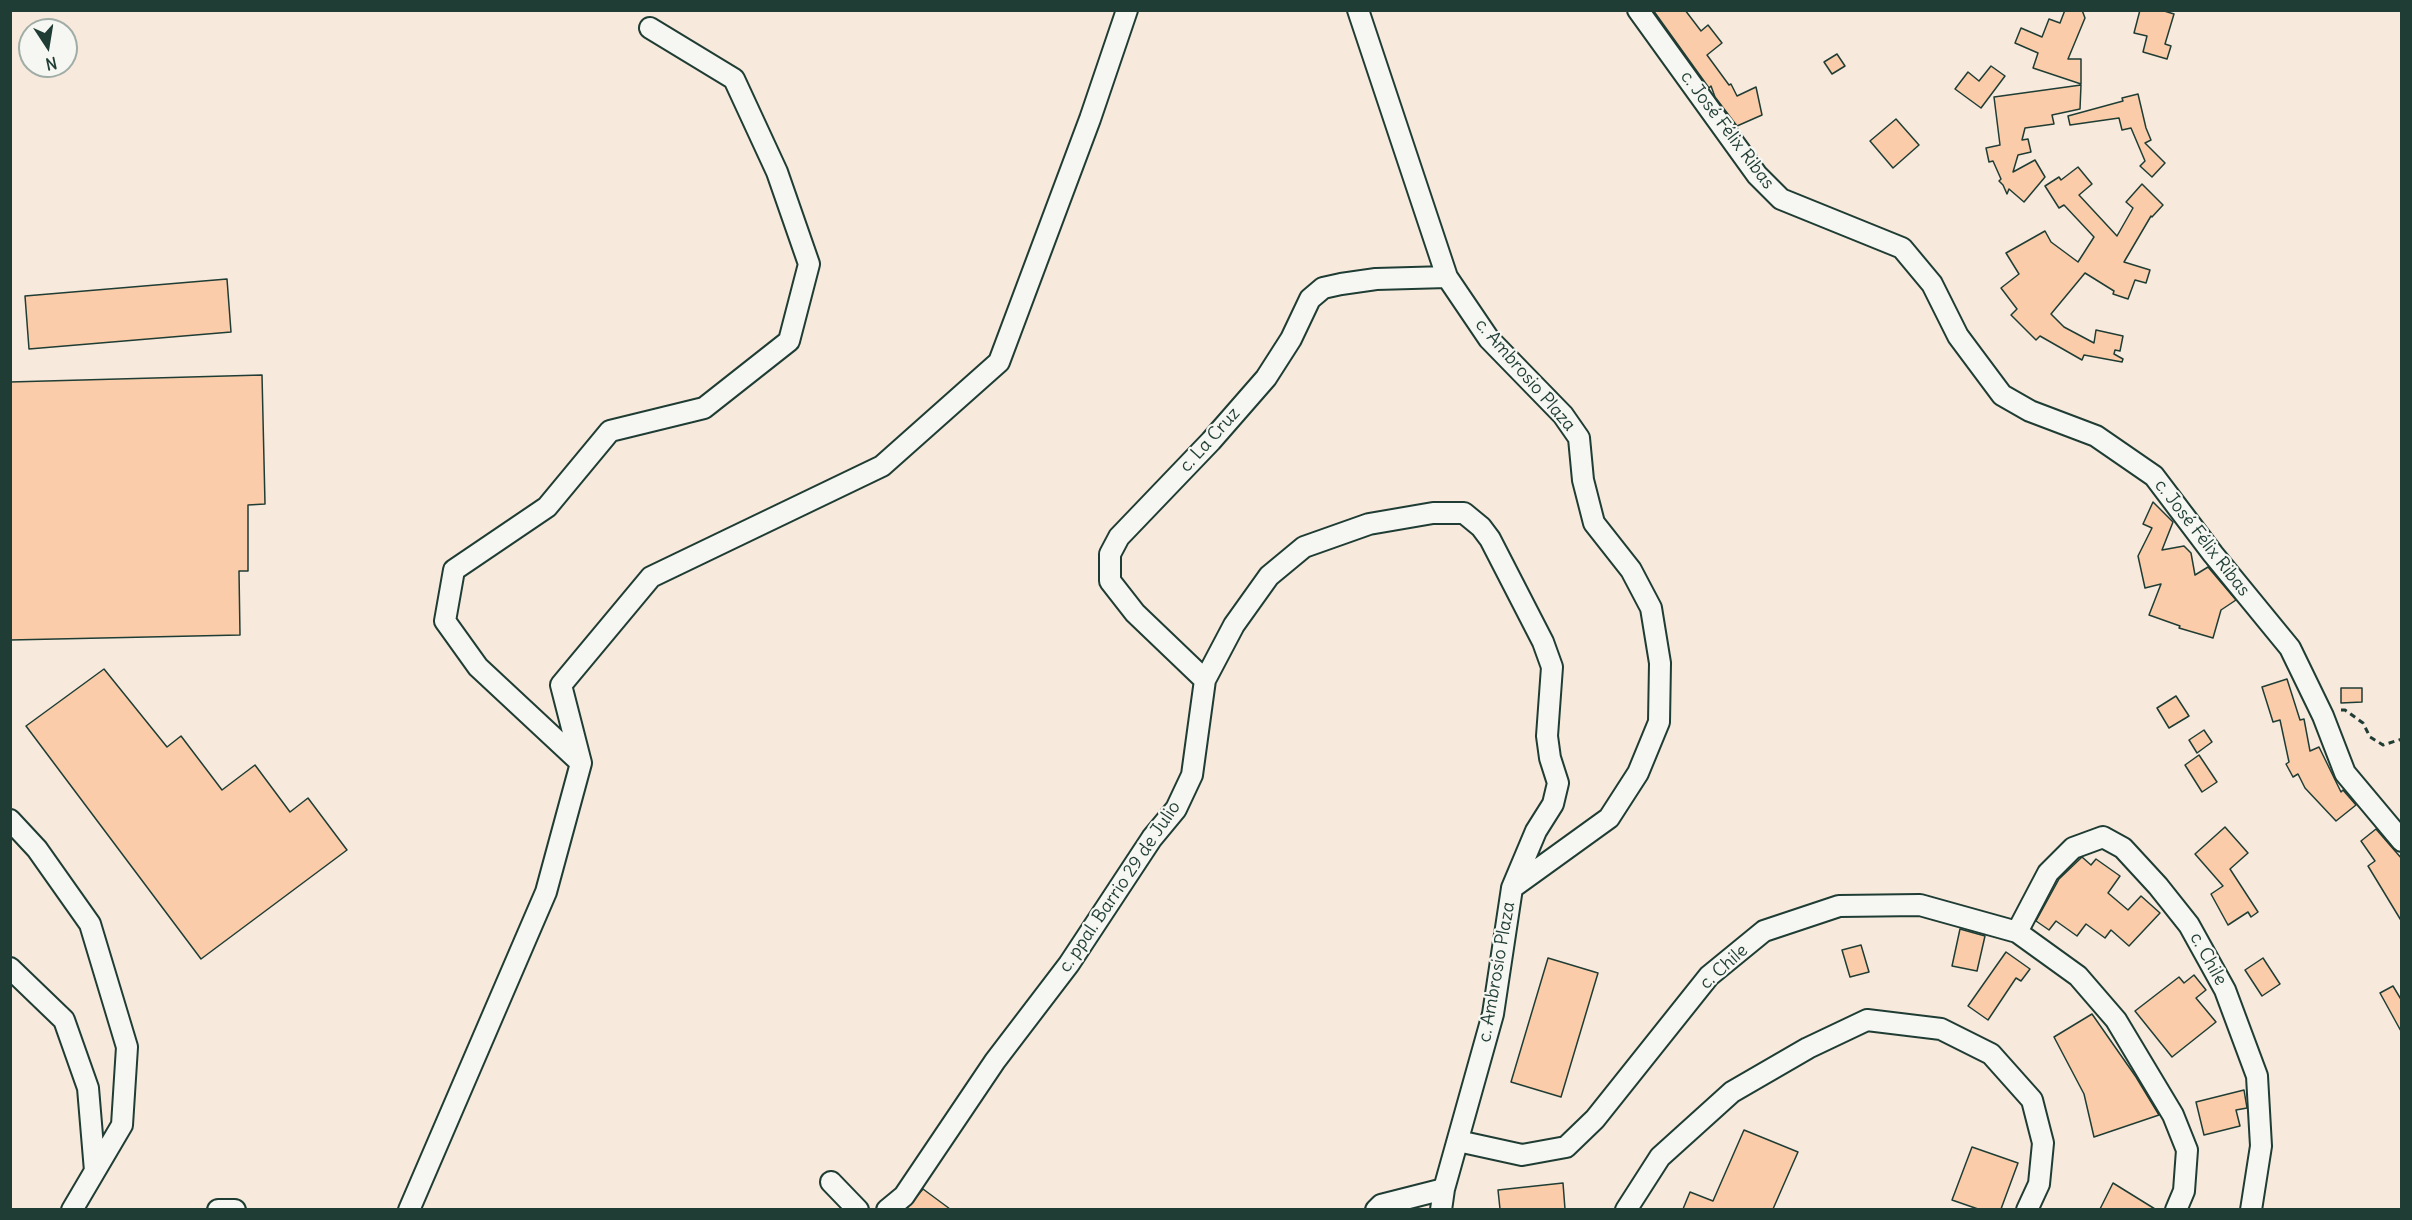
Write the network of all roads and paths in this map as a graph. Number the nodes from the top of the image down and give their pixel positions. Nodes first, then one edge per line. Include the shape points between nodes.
1 (1126, 10) edge
2 (1358, 10) edge
3 (1638, 10) edge
4 (650, 28) dead end
5 (1447, 277) junction
6 (1205, 680) junction
7 (2323, 716) junction
8 (2402, 739) edge
9 (581, 763) junction
10 (10, 820) edge
11 (2402, 841) edge
12 (1512, 888) junction
13 (2016, 932) junction
14 (10, 968) edge
15 (1458, 1141) junction
16 (95, 1171) junction
17 (831, 1182) dead end
18 (1444, 1189) junction
19 (72, 1209) edge
20 (218, 1209) edge
21 (235, 1209) edge
22 (409, 1209) edge
23 (858, 1209) edge
24 (887, 1209) edge
25 (1376, 1209) edge
26 (1441, 1209) edge
27 (1626, 1209) edge
28 (2027, 1209) edge
29 (2176, 1209) edge
30 (2252, 1209) edge

1 - 9 street via 1090,119 999,362 882,466 651,577 561,685
2 - 5 street, c. Ambrosio Plaza
3 - 7 street, c. José Félix Ribas via 1757,175 1781,199 1902,248 1932,284 1958,336 2002,394 2030,411 2096,436 2154,476 2290,648
4 - 9 street via 734,79 777,172 809,264 789,341 704,408 610,431 547,507 454,570 445,621 478,667
5 - 6 street, c. La Cruz via 1376,279 1323,288 1310,299 1266,378 1119,537 1110,554 1110,580 1136,613
5 - 12 street, c. Ambrosio Plaza via 1489,339 1563,415 1579,438 1582,480 1594,523 1631,570 1652,608 1660,663 1659,722 1638,773 1609,818
6 - 12 street, c. ppal. Barrio 29 de Julio via 1234,625 1269,576 1304,547 1369,524 1433,513 1464,513 1490,539 1552,667 1547,736 1558,783 1553,804 1536,831
6 - 24 street, c. ppal. Barrio 29 de Julio via 1192,775 1176,809 1152,838 1069,964 995,1061 904,1196
7 - 8 path via 2345,710 2383,745
7 - 11 street, c. José Félix Ribas via 2345,772
9 - 22 street via 546,892
10 - 16 street via 37,849 90,924 127,1047 122,1125
12 - 15 street, c. Ambrosio Plaza via 1493,1014
13 - 15 street, c. Chile via 1920,905 1839,906 1764,932 1708,976 1595,1119 1566,1147 1522,1155
13 - 29 street, c. Chile via 2078,976 2116,1020 2173,1114 2187,1150 2184,1191
13 - 30 street, c. Chile via 2048,873 2073,848 2103,837 2123,848 2158,886 2189,925 2225,990 2257,1076 2261,1146
14 - 16 street via 63,1020 88,1088
15 - 18 street, c. Ambrosio Plaza
16 - 19 street
17 - 23 street
18 - 25 street
18 - 26 street, c. Ambrosio Plaza
20 - 21 street
27 - 28 street via 1660,1157 1732,1092 1808,1048 1867,1020 1941,1029 1991,1054 2032,1100 2043,1143 2039,1184

